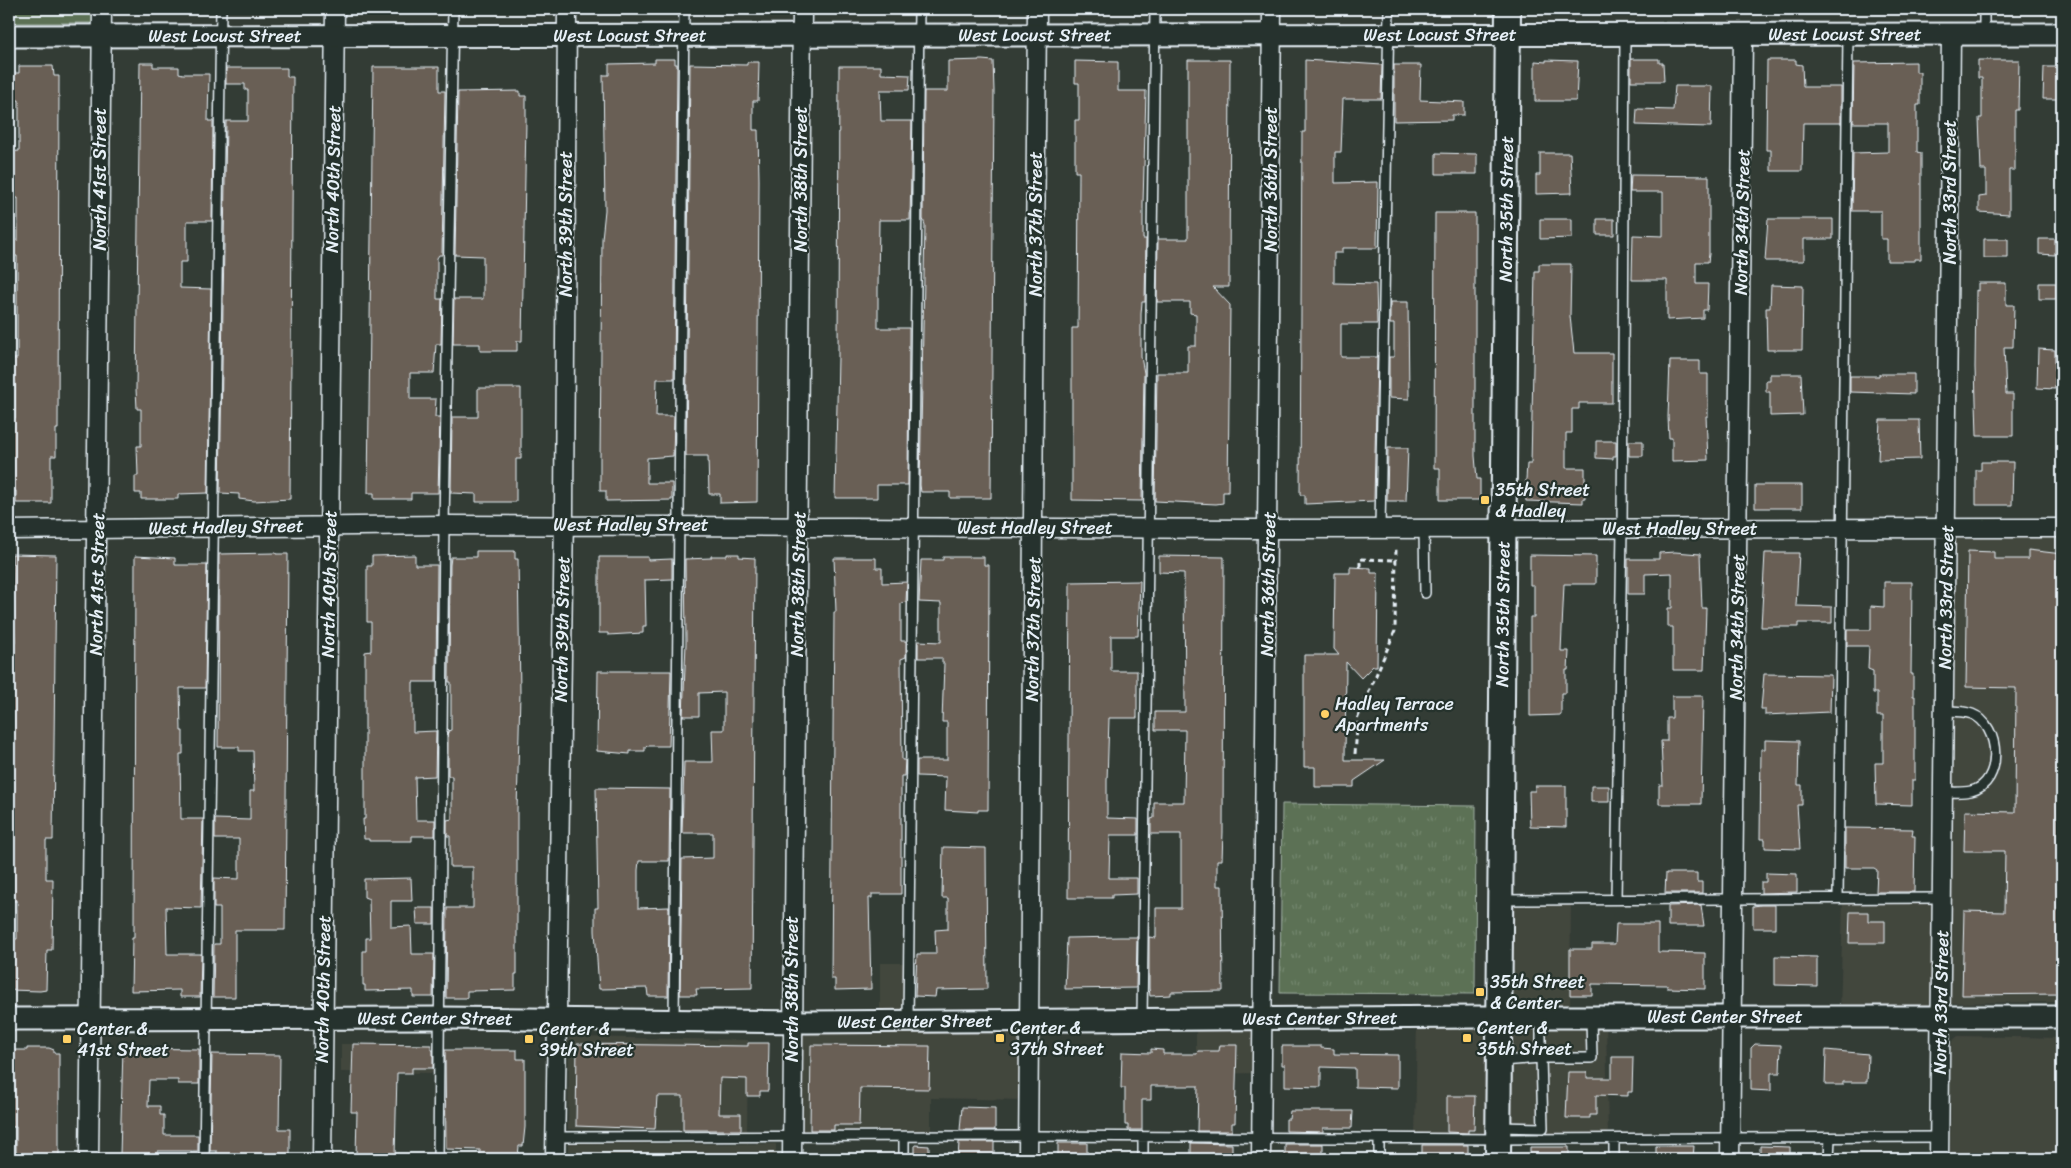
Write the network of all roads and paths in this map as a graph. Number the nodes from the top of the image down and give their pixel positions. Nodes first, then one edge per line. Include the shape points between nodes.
1 (79, 9) edge
2 (102, 9) edge
3 (221, 9) edge
4 (335, 9) edge
5 (453, 9) edge
6 (567, 9) edge
7 (684, 9) edge
8 (802, 9) edge
9 (919, 9) edge
10 (1037, 9) edge
11 (1155, 9) edge
12 (1272, 9) edge
13 (1389, 9) edge
14 (1508, 9) edge
15 (1984, 9) edge
16 (84, 16) dead end
17 (334, 34) junction
18 (1508, 34) junction
19 (1624, 34) junction
20 (1848, 34) junction
21 (1951, 34) junction
22 (1984, 34) junction
23 (2062, 34) edge
24 (221, 35) junction
25 (453, 35) junction
26 (567, 35) junction
27 (1154, 35) junction
28 (1272, 35) junction
29 (1743, 35) junction
30 (9, 36) edge
31 (101, 36) junction
32 (684, 36) junction
33 (802, 36) junction
34 (919, 36) junction
35 (1037, 36) junction
36 (1389, 36) junction
37 (2062, 513) edge
38 (444, 525) junction
39 (563, 525) junction
40 (680, 525) junction
41 (799, 525) junction
42 (330, 526) junction
43 (213, 527) junction
44 (913, 527) junction
45 (97, 528) junction
46 (1034, 528) junction
47 (1148, 528) junction
48 (1380, 528) junction
49 (1503, 528) junction
50 (2062, 528) edge
51 (1268, 529) junction
52 (1424, 529) junction
53 (1622, 529) junction
54 (1842, 529) junction
55 (1947, 529) junction
56 (9, 530) edge
57 (1739, 530) junction
58 (1396, 547) dead end
59 (1396, 560) junction
60 (1360, 567) dead end
61 (1424, 593) dead end
62 (1945, 711) junction
63 (1355, 754) dead end
64 (1944, 792) junction
65 (1734, 898) junction
66 (1838, 898) junction
67 (1942, 898) junction
68 (1616, 899) junction
69 (1500, 900) junction
70 (1498, 1017) junction
71 (1541, 1017) junction
72 (1732, 1017) junction
73 (1941, 1017) junction
74 (2062, 1017) edge
75 (441, 1018) junction
76 (1262, 1018) junction
77 (1591, 1018) junction
78 (9, 1019) edge
79 (92, 1019) junction
80 (206, 1019) junction
81 (323, 1019) junction
82 (556, 1019) junction
83 (1142, 1019) junction
84 (674, 1020) junction
85 (1030, 1020) junction
86 (908, 1021) junction
87 (791, 1022) junction
88 (1541, 1058) junction
89 (1498, 1061) junction
90 (792, 1136) junction
91 (1029, 1136) junction
92 (555, 1137) junction
93 (904, 1137) junction
94 (1143, 1137) junction
95 (1939, 1137) junction
96 (1262, 1138) junction
97 (1830, 1138) junction
98 (1379, 1139) junction
99 (1614, 1139) junction
100 (1730, 1139) junction
101 (1499, 1142) edge
102 (89, 1159) edge
103 (204, 1159) edge
104 (322, 1159) edge
105 (438, 1159) edge
106 (555, 1159) edge
107 (792, 1159) edge
108 (904, 1159) edge
109 (1028, 1159) edge
110 (1143, 1159) edge
111 (1261, 1159) edge
112 (1379, 1159) edge
113 (1614, 1159) edge
114 (1730, 1159) edge
115 (1829, 1159) edge
116 (1939, 1159) edge

1 - 16 path
2 - 31 street, North 41st Street
3 - 24 lane
4 - 17 street, North 40th Street
5 - 25 lane
6 - 26 street, North 39th Street
7 - 32 lane
8 - 33 street, North 38th Street
9 - 34 lane
10 - 35 street, North 37th Street
11 - 27 lane
12 - 28 street, North 36th Street
13 - 36 lane
14 - 18 main road, North 35th Street
15 - 22 lane
17 - 24 street, West Locust Street
17 - 25 street, West Locust Street
17 - 42 street, North 40th Street
18 - 19 street, West Locust Street
18 - 36 street, West Locust Street
18 - 49 main road, North 35th Street
19 - 29 street, West Locust Street
19 - 53 lane
20 - 21 street, West Locust Street
20 - 29 street, West Locust Street
20 - 54 lane
21 - 22 street, West Locust Street
21 - 55 street, North 33rd Street
22 - 23 street, West Locust Street
24 - 31 street, West Locust Street
24 - 43 lane
25 - 26 street, West Locust Street
25 - 38 lane
26 - 32 street, West Locust Street
26 - 39 street, North 39th Street
27 - 28 street, West Locust Street
27 - 35 street, West Locust Street
27 - 47 lane
28 - 36 street, West Locust Street
28 - 51 street, North 36th Street
29 - 57 street, North 34th Street
30 - 31 street, West Locust Street
31 - 45 street, North 41st Street
32 - 33 street, West Locust Street
32 - 40 lane
33 - 34 street, West Locust Street
33 - 41 street, North 38th Street
34 - 35 street, West Locust Street
34 - 44 lane
35 - 46 street, North 37th Street
36 - 48 lane
37 - 50 lane
38 - 39 street, West Hadley Street
38 - 42 street, West Hadley Street
38 - 75 lane
39 - 40 street, West Hadley Street
39 - 82 street, North 39th Street
40 - 41 street, West Hadley Street
40 - 84 lane
41 - 44 street, West Hadley Street
41 - 87 street, North 38th Street
42 - 43 street, West Hadley Street
42 - 81 street, North 40th Street
43 - 45 street, West Hadley Street
43 - 80 lane
44 - 46 street, West Hadley Street
44 - 86 lane
45 - 56 street, West Hadley Street
45 - 79 street, North 41st Street
46 - 47 street, West Hadley Street
46 - 85 street, North 37th Street
47 - 51 street, West Hadley Street
47 - 83 lane
48 - 51 street, West Hadley Street
48 - 52 street, West Hadley Street
49 - 52 street, West Hadley Street
49 - 53 street, West Hadley Street
49 - 69 main road, North 35th Street
50 - 55 street, West Hadley Street
51 - 76 street, North 36th Street
52 - 61 lane
53 - 57 street, West Hadley Street
53 - 68 lane
54 - 55 street, West Hadley Street
54 - 57 street, West Hadley Street
54 - 66 lane
55 - 62 street, North 33rd Street
57 - 65 street, North 34th Street
58 - 59 path
59 - 60 path via 1360,559
59 - 63 path via 1395,631 1358,717
62 - 64 street, North 33rd Street
62 - 64 lane via 1971,713 1979,718 1992,736 1995,750 1994,764 1980,787 1971,791
64 - 67 street, North 33rd Street
65 - 66 lane
65 - 68 lane
65 - 72 street, North 34th Street
66 - 67 lane
67 - 73 street, North 33rd Street
68 - 69 lane
69 - 70 main road, North 35th Street
70 - 71 street, West Center Street
70 - 76 street, West Center Street
70 - 89 main road, North 35th Street
71 - 77 street, West Center Street
71 - 88 lane
72 - 73 street, West Center Street
72 - 77 street, West Center Street
72 - 100 street, North 34th Street
73 - 74 street, West Center Street
73 - 95 street, North 33rd Street
75 - 81 street, West Center Street
75 - 82 street, West Center Street
75 - 105 lane
76 - 83 street, West Center Street
76 - 96 street, North 36th Street
77 - 88 lane via 1592,1058
78 - 79 street, West Center Street
79 - 80 street, West Center Street
79 - 102 street, North 41st Street
80 - 81 street, West Center Street
80 - 103 lane
81 - 104 street, North 40th Street
82 - 84 street, West Center Street
82 - 92 street, North 39th Street
83 - 85 street, West Center Street
84 - 87 street, West Center Street
85 - 86 street, West Center Street
85 - 91 street, North 37th Street
86 - 87 street, West Center Street
87 - 90 street, North 38th Street
88 - 89 lane
88 - 101 lane via 1543,1128
89 - 101 main road, North 35th Street
90 - 92 lane
90 - 93 lane
90 - 107 street, North 38th Street
91 - 93 lane
91 - 94 lane
91 - 109 street, North 37th Street
92 - 106 street, North 39th Street
93 - 108 lane
94 - 96 lane
94 - 110 lane
95 - 97 lane
95 - 116 street, North 33rd Street
96 - 98 lane
96 - 111 street, North 36th Street
97 - 100 lane
97 - 115 lane
98 - 101 lane
98 - 112 lane
99 - 100 lane
99 - 101 lane
99 - 113 lane
100 - 114 street, North 34th Street

